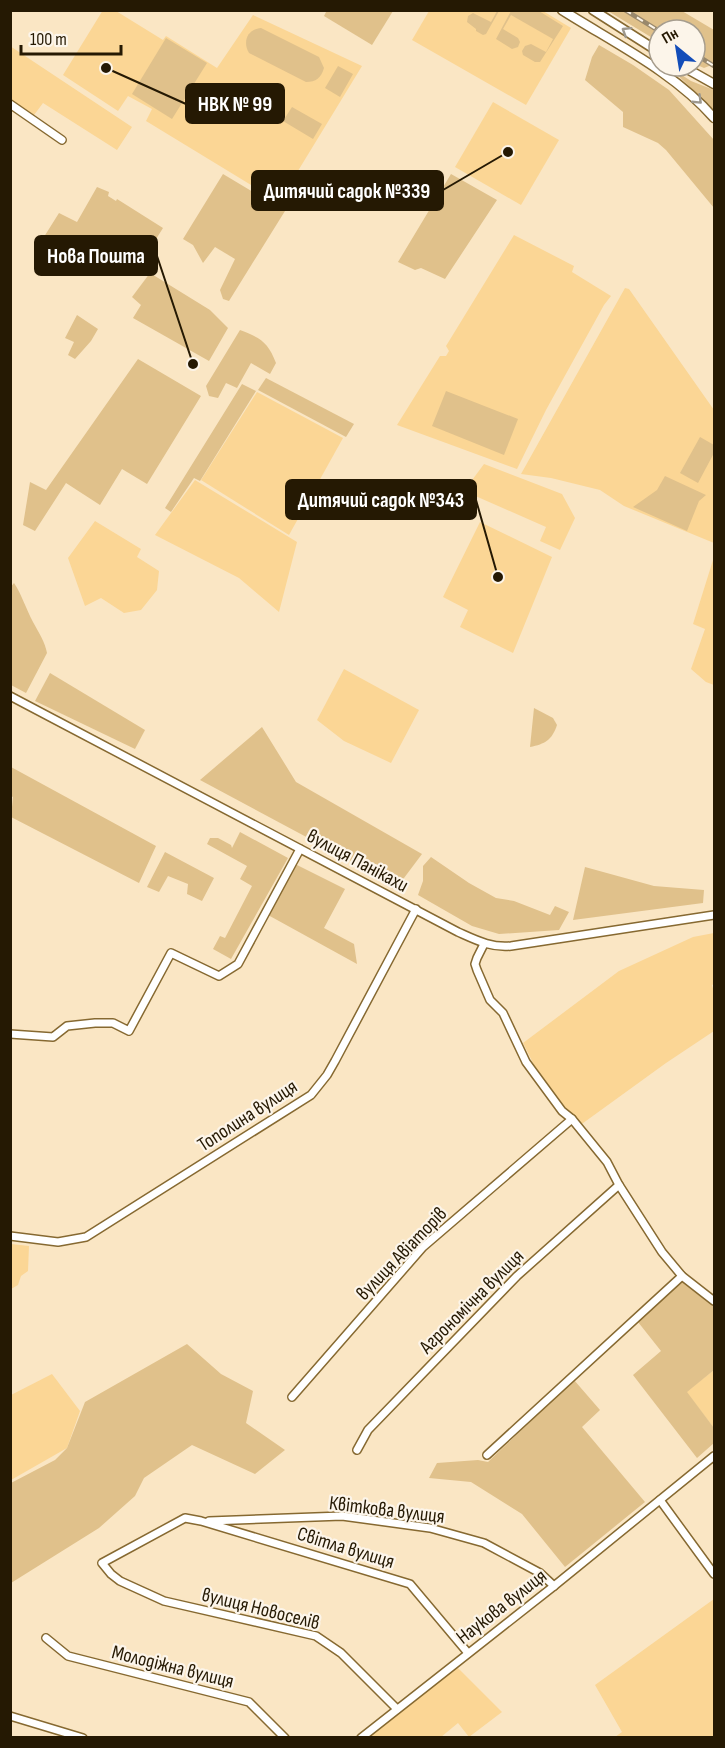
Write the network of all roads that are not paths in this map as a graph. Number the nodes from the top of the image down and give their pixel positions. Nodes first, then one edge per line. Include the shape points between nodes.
1 (562, 10) edge
2 (593, 10) edge
3 (647, 44) edge
4 (10, 104) edge
5 (714, 118) edge
6 (62, 140) dead end
7 (10, 696) edge
8 (300, 849) junction
9 (416, 909) junction
10 (714, 915) edge
11 (484, 944) junction
12 (10, 1034) edge
13 (572, 1119) junction
14 (619, 1185) junction
15 (10, 1236) edge
16 (682, 1276) junction
17 (714, 1301) edge
18 (292, 1396) dead end
19 (357, 1450) dead end
20 (487, 1455) dead end
21 (714, 1456) edge
22 (660, 1500) junction
23 (201, 1521) junction
24 (102, 1563) joint
25 (714, 1574) edge
26 (554, 1586) junction
27 (46, 1638) dead end
28 (468, 1653) junction
29 (397, 1709) junction
30 (10, 1716) edge
31 (83, 1737) edge
32 (285, 1737) edge
33 (361, 1737) edge

1 -> 5 main road via 679,84 699,99
3 -> 2 main road
4 - 6 street
7 - 8 street, вулиця Панікахи
8 - 9 street, вулиця Панікахи
8 - 12 street via 238,964 219,976 171,953 129,1031 113,1023 94,1023 67,1026 53,1037
9 - 11 street, вулиця Панікахи
9 - 15 street, Тополина вулиця via 335,1061 311,1095 86,1238 58,1242
10 - 11 street, вулиця Панікахи via 520,944
11 - 13 street via 475,964 487,994 503,1013 526,1062 562,1112
13 - 14 street via 607,1162
13 - 18 street, вулиця Авіаторів via 423,1247
14 - 16 street
14 - 19 street, Агрономічна вулиця via 517,1276 368,1430
16 - 17 street
16 - 20 street
21 - 22 street, Наукова вулиця
22 - 25 street
22 - 26 street, Наукова вулиця
23 - 24 street, Світла вулиця via 185,1518
23 - 26 street, Квіткова вулиця via 342,1516 430,1528 484,1543 540,1573
23 - 28 street, Світла вулиця via 410,1584
24 - 29 street, вулиця Новоселів via 120,1581 164,1601 316,1636 341,1653
26 - 28 street, Наукова вулиця
27 - 32 street, Молодіжна вулиця via 68,1656 249,1702
28 - 29 street, Наукова вулиця
29 - 33 street, Наукова вулиця
30 - 31 street

